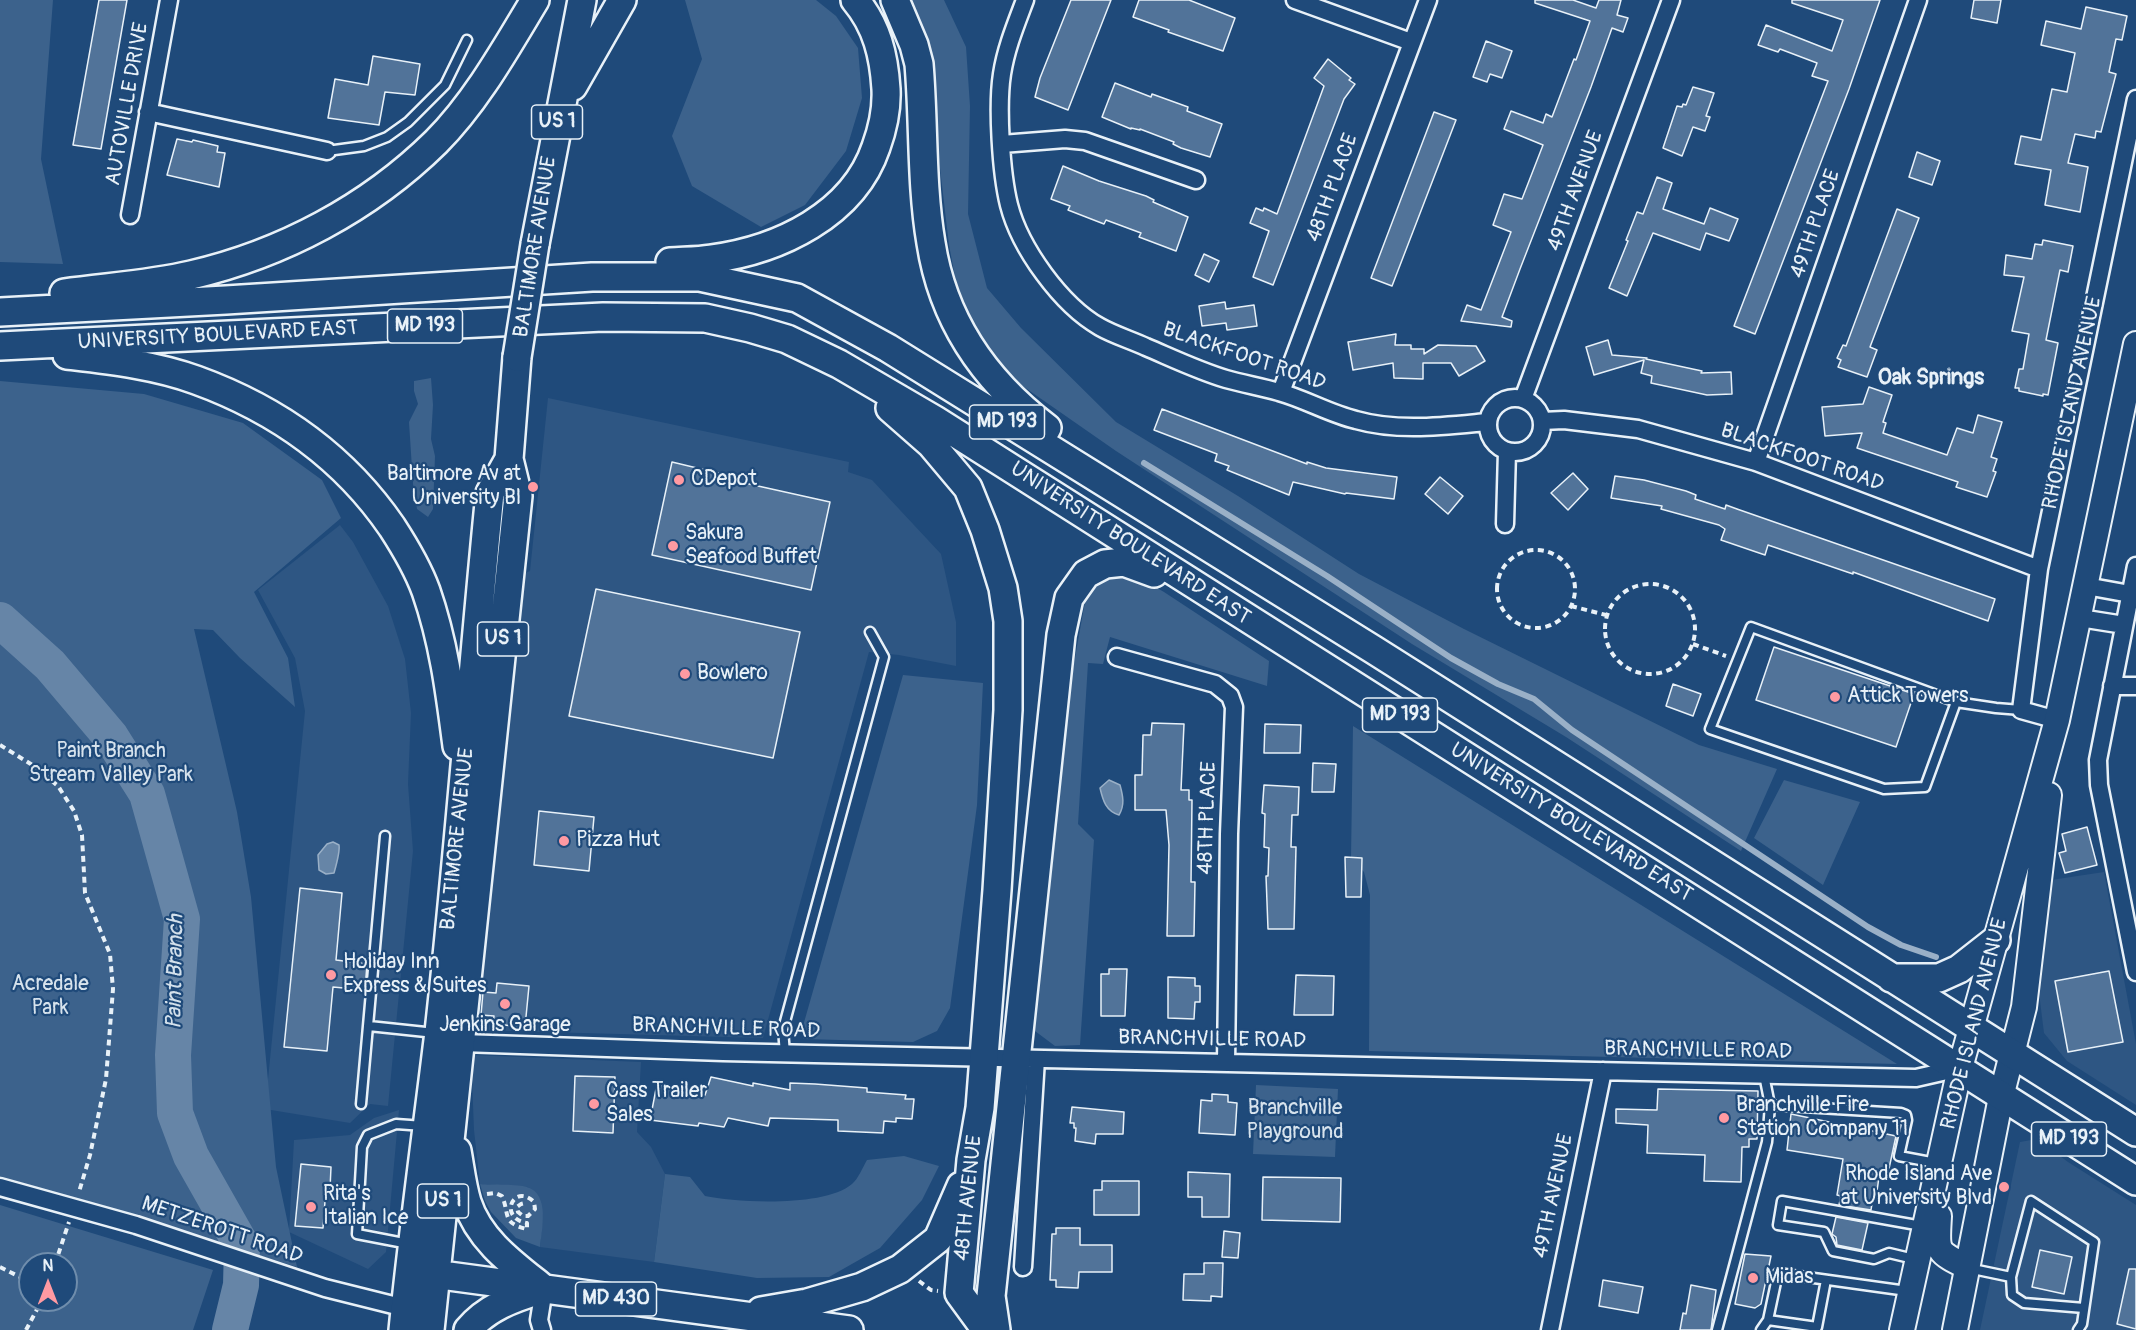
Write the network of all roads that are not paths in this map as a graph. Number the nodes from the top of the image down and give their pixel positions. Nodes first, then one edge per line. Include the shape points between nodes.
1 (169, 0) edge
2 (535, 0) edge
3 (582, 0) edge
4 (622, 0) edge
5 (855, 0) edge
6 (895, 0) edge
7 (1025, 0) edge
8 (1295, 0) edge
9 (1428, 0) edge
10 (1671, 0) edge
11 (1918, 0) edge
12 (467, 40) dead end
13 (1411, 42) junction
14 (2136, 99) edge
15 (559, 111) junction
16 (148, 112) junction
17 (1002, 144) junction
18 (327, 151) joint
19 (1197, 180) dead end
20 (130, 215) dead end
21 (326, 294) junction
22 (0, 302) edge
23 (0, 312) edge
24 (2136, 344) edge
25 (2, 346) edge
26 (839, 364) junction
27 (1281, 392) junction
28 (1523, 399) junction
29 (1542, 421) junction
30 (1487, 422) junction
31 (1507, 451) junction
32 (508, 459) junction
33 (1756, 462) junction
34 (1505, 524) dead end
35 (1179, 529) junction
36 (2136, 566) edge
37 (2039, 569) junction
38 (2086, 586) junction
39 (2130, 594) junction
40 (2080, 618) junction
41 (2124, 626) junction
42 (870, 632) dead end
43 (1282, 642) junction
44 (1116, 657) dead end
45 (2112, 686) junction
46 (2136, 686) edge
47 (1956, 702) junction
48 (2021, 710) junction
49 (2057, 720) junction
50 (464, 789) junction
51 (385, 836) dead end
52 (1996, 940) junction
53 (2136, 972) edge
54 (1891, 978) junction
55 (369, 1026) junction
56 (1971, 1028) junction
57 (450, 1038) junction
58 (785, 1054) junction
59 (2012, 1055) junction
60 (984, 1058) junction
61 (1025, 1059) junction
62 (1226, 1063) junction
63 (1960, 1068) junction
64 (1603, 1071) junction
65 (1764, 1075) junction
66 (2001, 1097) junction
67 (361, 1104) dead end
68 (1770, 1105) junction
69 (440, 1127) junction
70 (2136, 1132) edge
71 (1941, 1159) junction
72 (971, 1160) junction
73 (2136, 1181) edge
74 (0, 1186) edge
75 (1926, 1226) junction
76 (412, 1244) junction
77 (1918, 1260) junction
78 (1023, 1267) dead end
79 (1967, 1268) junction
80 (422, 1273) junction
81 (2011, 1277) junction
82 (1826, 1280) junction
83 (544, 1289) junction
84 (1911, 1292) junction
85 (2084, 1308) junction
86 (738, 1315) junction
87 (404, 1320) edge
88 (1768, 1320) junction
89 (431, 1322) edge
90 (2082, 1328) edge
91 (468, 1330) edge
92 (542, 1330) edge
93 (849, 1330) edge
94 (986, 1330) edge
95 (996, 1330) edge
96 (1550, 1330) edge
97 (1717, 1330) edge
98 (1761, 1330) edge
99 (1902, 1330) edge
100 (1955, 1330) edge

1 - 16 street, AUTOVILLE DRIVE
2 - 22 main road via 494,69 437,141 371,196 341,215 268,251 190,276
3 - 15 main road, BALTIMORE AVENUE / US 1
4 - 15 main road
5 - 21 main road via 881,48 887,102 882,130 874,155 848,197 805,229 750,251 712,259 481,276
6 - 35 main road via 919,64 931,243 938,274 969,347 1020,408
7 - 17 street, BLACKFOOT ROAD via 1002,75
8 - 13 street
9 - 13 street, 48TH PLACE
10 - 28 street, 49TH AVENUE
11 - 33 street, 49TH PLACE
12 - 18 lane via 446,85 408,122 387,137 364,146
13 - 27 street, 48TH PLACE
14 - 37 street, RHODE ISLAND AVENUE
15 - 32 main road, BALTIMORE AVENUE / US 1, bridge via 518,357
16 - 18 street
16 - 20 street, AUTOVILLE DRIVE
17 - 19 street via 1085,141
17 - 27 street, BLACKFOOT ROAD via 1009,205 1019,232 1070,304 1099,326 1167,356 1225,378
21 - 23 main road, UNIVERSITY BOULEVARD EAST / MD 193
21 - 35 main road, UNIVERSITY BOULEVARD EAST / MD 193 via 592,277 700,277 797,298 888,348
24 - 38 street, RHODE ISLAND AVENUE
25 - 26 main road, UNIVERSITY BOULEVARD EAST / MD 193 via 603,317 705,318 788,339
25 - 50 main road via 156,369 194,379 246,400 287,424 351,476 403,544 425,588 447,667
26 - 43 main road, UNIVERSITY BOULEVARD EAST / MD 193 via 935,420
26 - 60 main road, 48TH AVENUE via 931,444 968,488 1003,588 1008,621 1008,710
27 - 30 street, BLACKFOOT ROAD via 1356,421 1400,426
28 - 29 street via 1536,407
28 - 30 street via 1515,397 1498,403
29 - 31 street via 1541,435 1533,446 1520,452
29 - 33 street, BLACKFOOT ROAD via 1638,429
30 - 31 street via 1495,444
31 - 34 street
32 - 50 main road, BALTIMORE AVENUE / US 1 via 490,493
32 - 57 main road, BALTIMORE AVENUE / US 1 via 519,496
33 - 37 street, BLACKFOOT ROAD
35 - 54 main road, UNIVERSITY BOULEVARD EAST / MD 193
36 - 39 street
37 - 48 street, RHODE ISLAND AVENUE
38 - 39 street
38 - 40 street, RHODE ISLAND AVENUE
39 - 41 street
40 - 41 street
40 - 49 street, RHODE ISLAND AVENUE
41 - 45 street
42 - 58 lane via 884,657 783,1029
43 - 61 main road, 48TH AVENUE via 1180,586 1124,562 1105,564 1086,574 1069,598 1061,635
43 - 63 main road, UNIVERSITY BOULEVARD EAST / MD 193
44 - 62 street, 48TH PLACE via 1215,684 1230,696 1234,707
45 - 46 street
45 - 53 street via 2098,760 2098,785
47 - 47 lane via 1925,787 1884,789 1710,729 1751,627
47 - 48 lane
48 - 49 street
49 - 52 street, RHODE ISLAND AVENUE
49 - 59 street, RHODE ISLAND AVENUE via 2024,1007
50 - 57 main road, BALTIMORE AVENUE / US 1
51 - 55 lane
52 - 54 main road via 1959,969 1939,978
52 - 56 street, RHODE ISLAND AVENUE
54 - 56 main road, UNIVERSITY BOULEVARD EAST / MD 193
55 - 57 lane
55 - 67 lane
56 - 59 main road, UNIVERSITY BOULEVARD EAST / MD 193
56 - 63 street, RHODE ISLAND AVENUE
57 - 58 street, BRANCHVILLE ROAD
57 - 69 main road, BALTIMORE AVENUE / US 1
58 - 60 street, BRANCHVILLE ROAD
59 - 66 street, RHODE ISLAND AVENUE
59 - 70 main road, UNIVERSITY BOULEVARD EAST / MD 193
60 - 61 street, BRANCHVILLE ROAD
60 - 72 main road, 48TH AVENUE
61 - 62 street, BRANCHVILLE ROAD
61 - 78 street
61 - 95 main road, 48TH AVENUE via 991,1296
62 - 64 street, BRANCHVILLE ROAD
63 - 65 street, BRANCHVILLE ROAD via 1916,1078
63 - 66 main road, UNIVERSITY BOULEVARD EAST / MD 193
63 - 71 street, RHODE ISLAND AVENUE
64 - 65 street, BRANCHVILLE ROAD
64 - 96 street, 49TH AVENUE
65 - 68 lane
66 - 73 main road, UNIVERSITY BOULEVARD EAST / MD 193
66 - 79 street, RHODE ISLAND AVENUE
68 - 71 lane via 1901,1113 1907,1120 1899,1156
68 - 97 lane via 1767,1142
69 - 76 main road, BALTIMORE AVENUE / US 1
69 - 76 lane via 396,1124 368,1135 362,1147 357,1234
69 - 80 main road, BALTIMORE AVENUE / US 1
69 - 83 main road via 477,1223 491,1244
71 - 75 street, RHODE ISLAND AVENUE
71 - 79 street via 1937,1244 1945,1256
72 - 86 main road via 938,1239 900,1269 862,1287 807,1303
72 - 94 main road, 48TH AVENUE via 959,1293
74 - 87 street, METZEROTT ROAD via 136,1225 325,1288
75 - 77 street, RHODE ISLAND AVENUE
75 - 77 lane via 1782,1201 1778,1225 1824,1232 1833,1251 1874,1259 1889,1253
76 - 80 main road, BALTIMORE AVENUE / US 1
77 - 84 street, RHODE ISLAND AVENUE
79 - 81 lane
79 - 100 street, RHODE ISLAND AVENUE
80 - 83 main road, MD 430
80 - 87 main road, BALTIMORE AVENUE / US 1
80 - 89 main road, BALTIMORE AVENUE / US 1
81 - 85 lane via 2012,1295 2024,1302
81 - 85 lane via 2031,1201 2094,1242
82 - 84 lane
82 - 88 lane via 1778,1273
82 - 88 lane via 1817,1327
83 - 86 main road, MD 430
83 - 91 main road via 509,1300
83 - 92 street via 539,1320
84 - 99 street, RHODE ISLAND AVENUE
85 - 90 lane
86 - 93 main road, MD 430
87 - 89 street, METZEROTT ROAD
88 - 98 lane

